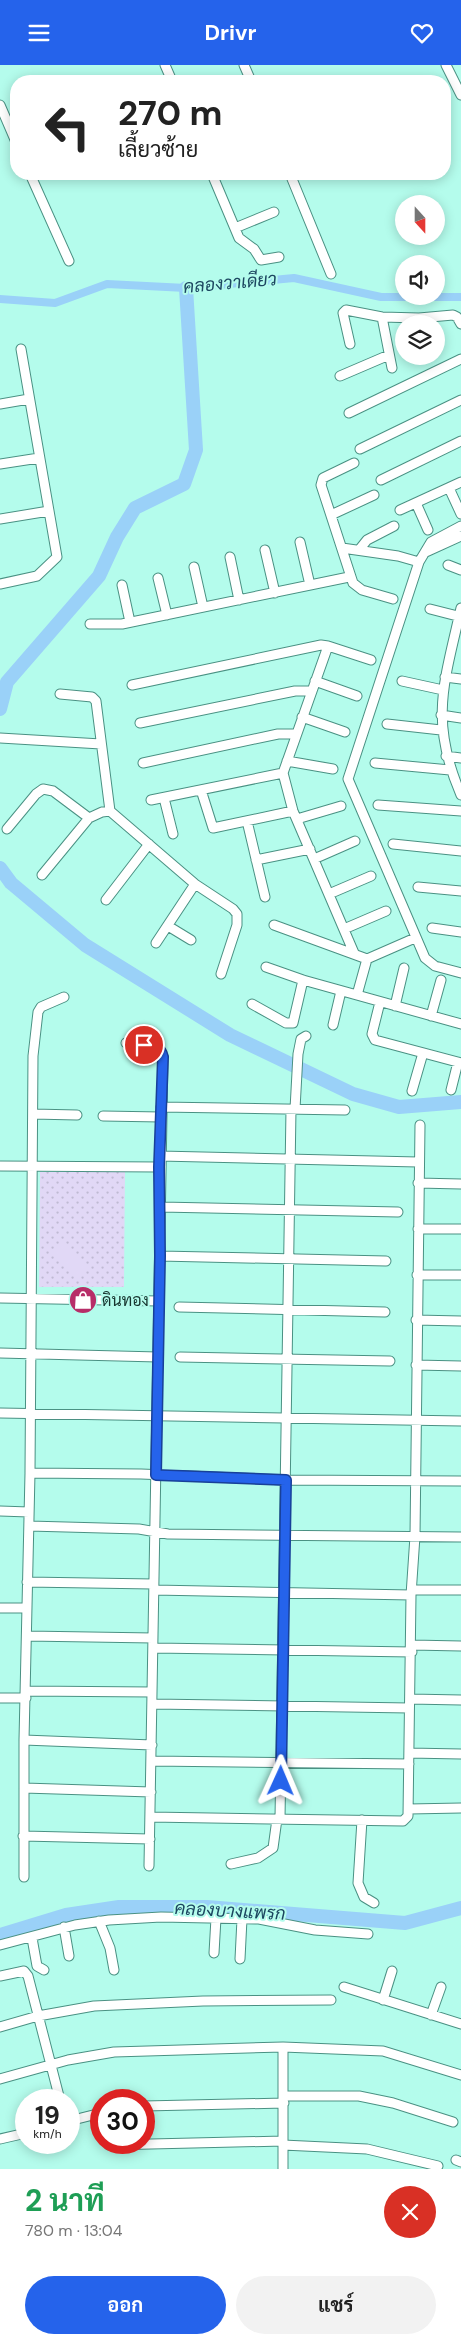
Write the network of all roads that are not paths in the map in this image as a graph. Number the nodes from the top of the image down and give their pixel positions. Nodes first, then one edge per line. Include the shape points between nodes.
1 (446, 65) edge
2 (461, 95) edge
3 (0, 105) edge
4 (10, 129) edge
5 (33, 180) edge
6 (215, 180) edge
7 (293, 180) edge
8 (274, 212) dead end
9 (235, 228) junction
10 (279, 257) dead end
11 (69, 261) dead end
12 (332, 274) dead end
13 (445, 316) edge
14 (382, 317) junction
15 (395, 318) edge
16 (461, 324) edge
17 (350, 344) dead end
18 (21, 349) dead end
19 (389, 355) junction
20 (461, 359) edge
21 (392, 368) dead end
22 (340, 376) dead end
23 (29, 399) junction
24 (461, 400) edge
25 (0, 404) edge
26 (349, 413) dead end
27 (461, 441) edge
28 (360, 449) dead end
29 (39, 458) junction
30 (354, 463) dead end
31 (0, 464) edge
32 (381, 479) dead end
33 (461, 482) edge
34 (449, 488) junction
35 (374, 495) dead end
36 (416, 503) junction
37 (400, 510) dead end
38 (49, 511) junction
39 (461, 514) edge
40 (331, 515) junction
41 (0, 519) edge
42 (394, 526) dead end
43 (461, 526) edge
44 (428, 530) dead end
45 (461, 536) edge
46 (300, 542) dead end
47 (342, 548) junction
48 (265, 550) dead end
49 (359, 550) junction
50 (426, 552) junction
51 (230, 557) dead end
52 (419, 562) junction
53 (448, 565) dead end
54 (194, 567) dead end
55 (461, 570) edge
56 (349, 577) junction
57 (158, 578) dead end
58 (0, 584) edge
59 (122, 585) dead end
60 (310, 585) junction
61 (275, 593) junction
62 (393, 599) dead end
63 (240, 600) junction
64 (204, 607) junction
65 (430, 609) dead end
66 (460, 614) edge
67 (167, 615) junction
68 (130, 622) junction
69 (90, 623) dead end
70 (328, 646) junction
71 (371, 660) dead end
72 (445, 677) junction
73 (461, 679) edge
74 (315, 681) junction
75 (402, 681) dead end
76 (132, 685) dead end
77 (443, 690) junction
78 (311, 691) junction
79 (60, 694) dead end
80 (357, 696) dead end
81 (441, 715) junction
82 (302, 717) junction
83 (461, 718) edge
84 (140, 723) dead end
85 (388, 725) dead end
86 (441, 730) junction
87 (344, 732) dead end
88 (296, 734) junction
89 (0, 738) edge
90 (101, 743) junction
91 (446, 756) junction
92 (461, 758) edge
93 (287, 761) junction
94 (143, 763) dead end
95 (375, 763) dead end
96 (333, 769) dead end
97 (450, 770) junction
98 (283, 773) junction
99 (201, 790) junction
100 (461, 795) edge
101 (164, 798) junction
102 (151, 800) dead end
103 (378, 805) dead end
104 (341, 806) dead end
105 (110, 811) junction
106 (461, 811) edge
107 (295, 815) junction
108 (89, 818) junction
109 (247, 821) junction
110 (7, 829) dead end
111 (173, 834) dead end
112 (355, 841) dead end
113 (393, 844) dead end
114 (149, 845) junction
115 (310, 849) junction
116 (461, 851) edge
117 (314, 859) junction
118 (256, 860) junction
119 (42, 875) dead end
120 (371, 876) dead end
121 (195, 884) junction
122 (418, 887) dead end
123 (461, 891) edge
124 (329, 894) junction
125 (265, 897) dead end
126 (106, 900) dead end
127 (386, 911) dead end
128 (274, 925) dead end
129 (168, 926) junction
130 (432, 928) dead end
131 (344, 929) junction
132 (461, 932) edge
133 (415, 938) junction
134 (191, 940) dead end
135 (156, 943) dead end
136 (354, 953) junction
137 (367, 959) junction
138 (266, 967) dead end
139 (404, 968) dead end
140 (461, 973) edge
141 (221, 974) dead end
142 (303, 980) junction
143 (440, 980) dead end
144 (341, 991) junction
145 (357, 995) junction
146 (64, 997) dead end
147 (380, 1002) junction
148 (252, 1004) dead end
149 (394, 1006) junction
150 (431, 1015) junction
151 (461, 1024) edge
152 (332, 1025) dead end
153 (306, 1036) dead end
154 (126, 1043) dead end
155 (424, 1053) junction
156 (460, 1063) edge
157 (450, 1090) dead end
158 (412, 1091) dead end
159 (293, 1109) junction
160 (345, 1111) dead end
161 (161, 1112) junction
162 (33, 1114) junction
163 (77, 1115) dead end
164 (103, 1116) dead end
165 (420, 1125) dead end
166 (160, 1156) junction
167 (290, 1158) junction
168 (418, 1162) junction
169 (0, 1167) edge
170 (32, 1167) junction
171 (159, 1167) junction
172 (418, 1183) junction
173 (461, 1184) edge
174 (161, 1207) junction
175 (290, 1208) junction
176 (398, 1212) dead end
177 (418, 1229) junction
178 (461, 1229) edge
179 (160, 1256) junction
180 (290, 1259) junction
181 (386, 1261) dead end
182 (417, 1275) junction
183 (461, 1275) edge
184 (0, 1298) edge
185 (32, 1299) junction
186 (159, 1301) junction
187 (179, 1307) dead end
188 (289, 1309) junction
189 (385, 1312) dead end
190 (416, 1320) junction
191 (461, 1321) edge
192 (0, 1353) edge
193 (31, 1354) junction
194 (158, 1357) junction
195 (180, 1357) dead end
196 (288, 1359) junction
197 (390, 1361) dead end
198 (416, 1365) junction
199 (461, 1366) edge
200 (0, 1413) edge
201 (31, 1413) junction
202 (157, 1416) junction
203 (287, 1419) junction
204 (416, 1421) junction
205 (461, 1421) edge
206 (30, 1473) junction
207 (156, 1475) junction
208 (286, 1480) junction
209 (415, 1481) junction
210 (461, 1481) edge
211 (0, 1511) edge
212 (29, 1512) junction
213 (29, 1526) junction
214 (154, 1533) junction
215 (285, 1536) junction
216 (415, 1536) junction
217 (461, 1537) edge
218 (27, 1582) junction
219 (154, 1587) junction
220 (461, 1590) edge
221 (284, 1593) junction
222 (412, 1593) junction
223 (0, 1608) edge
224 (27, 1608) junction
225 (27, 1636) junction
226 (154, 1643) junction
227 (461, 1645) edge
228 (412, 1648) junction
229 (282, 1650) junction
230 (152, 1692) junction
231 (26, 1694) junction
232 (0, 1698) edge
233 (461, 1700) edge
234 (153, 1704) junction
235 (410, 1704) junction
236 (281, 1706) junction
237 (24, 1740) junction
238 (152, 1745) junction
239 (410, 1753) junction
240 (461, 1754) edge
241 (152, 1761) junction
242 (281, 1762) junction
243 (409, 1764) junction
244 (24, 1788) junction
245 (151, 1792) junction
246 (461, 1808) edge
247 (409, 1809) junction
248 (150, 1817) junction
249 (278, 1819) junction
250 (362, 1820) junction
251 (23, 1835) junction
252 (150, 1839) junction
253 (232, 1864) dead end
254 (149, 1866) dead end
255 (24, 1877) dead end
256 (374, 1903) dead end
257 (216, 1918) junction
258 (242, 1919) junction
259 (99, 1921) junction
260 (64, 1927) junction
261 (368, 1934) dead end
262 (32, 1938) junction
263 (0, 1945) edge
264 (214, 1953) dead end
265 (69, 1956) dead end
266 (240, 1959) dead end
267 (44, 1969) dead end
268 (114, 1970) dead end
269 (392, 1971) dead end
270 (0, 1976) edge
271 (344, 1987) dead end
272 (441, 1987) dead end
273 (331, 2000) dead end
274 (383, 2000) junction
275 (431, 2015) junction
276 (38, 2016) junction
277 (461, 2024) edge
278 (0, 2027) edge
279 (283, 2047) junction
280 (51, 2065) junction
281 (461, 2075) edge
282 (0, 2079) edge
283 (57, 2089) edge
284 (284, 2099) junction
285 (155, 2105) edge
286 (453, 2121) dead end
287 (15, 2136) edge
288 (0, 2139) edge
289 (283, 2143) junction
290 (155, 2144) edge
291 (438, 2166) dead end
292 (283, 2169) edge

1 - 2 street
3 - 4 street
5 - 11 street
6 - 9 street
7 - 12 street
8 - 9 street
9 - 10 street via 239,237 254,249 261,260
13 - 16 street via 453,315
14 - 15 street
14 - 17 street via 344,311
14 - 19 street
18 - 23 street
19 - 21 street
19 - 22 street
20 - 26 street
23 - 25 street
23 - 29 street
24 - 28 street
27 - 32 street
29 - 31 street
29 - 38 street
30 - 40 street via 321,482
33 - 34 street
34 - 36 street
34 - 39 street
35 - 40 street
36 - 37 street
36 - 44 street
38 - 41 street
38 - 58 street via 57,557 37,576
40 - 47 street
42 - 49 street via 367,540
43 - 50 street via 437,537
45 - 50 street
46 - 60 street
47 - 49 street
47 - 56 street
48 - 61 street
49 - 52 street via 398,555
50 - 52 street
51 - 63 street
52 - 133 street via 348,779
53 - 55 street
54 - 64 street
56 - 60 street
56 - 62 street via 362,590
57 - 67 street
59 - 68 street
60 - 61 street
61 - 63 street
63 - 64 street
64 - 67 street
65 - 66 street
66 - 72 street
67 - 68 street
68 - 69 street via 116,625
70 - 71 street
70 - 74 street
70 - 76 street
72 - 73 street
72 - 77 street
74 - 78 street
74 - 80 street
75 - 77 street
77 - 81 street
78 - 82 street
78 - 84 street via 295,691
79 - 90 street via 92,697 96,701
81 - 83 street
81 - 86 street
82 - 87 street
82 - 88 street
85 - 86 street
86 - 91 street
88 - 93 street
88 - 94 street via 278,734
89 - 90 street
90 - 105 street
91 - 92 street
91 - 97 street
93 - 96 street
93 - 98 street
95 - 97 street
97 - 100 street
98 - 99 street
98 - 107 street
99 - 101 street
99 - 109 street via 213,828
101 - 102 street
101 - 111 street
103 - 106 street
104 - 107 street
105 - 108 street
105 - 114 street
107 - 109 street
107 - 115 street
108 - 110 street via 53,791 43,789
108 - 119 street
109 - 118 street
112 - 117 street
113 - 116 street
114 - 121 street
114 - 126 street
115 - 117 street
115 - 118 street
117 - 124 street
118 - 125 street
120 - 124 street
121 - 129 street
121 - 141 street via 237,914 237,925
122 - 123 street
124 - 131 street
127 - 131 street
128 - 136 street
129 - 134 street
129 - 135 street
130 - 132 street
131 - 136 street
133 - 137 street
133 - 140 street via 429,963
136 - 137 street
137 - 145 street
138 - 142 street
139 - 149 street
142 - 144 street
142 - 148 street via 292,1023 286,1023
143 - 150 street
144 - 145 street
144 - 152 street
145 - 147 street
146 - 162 street via 42,1007 36,1018
147 - 149 street
147 - 155 street via 373,1038
149 - 150 street
150 - 151 street
153 - 159 street via 300,1041
154 - 161 street via 155,1046 162,1054
155 - 156 street
155 - 158 street
156 - 157 street
159 - 160 street
159 - 161 street
159 - 167 street
161 - 164 street
161 - 166 street
162 - 163 street
162 - 170 street
165 - 168 street
166 - 167 street
166 - 171 street
167 - 168 street
167 - 175 street
168 - 172 street
169 - 170 street
170 - 171 street
170 - 185 street
171 - 174 street
172 - 173 street
172 - 177 street
174 - 175 street
174 - 179 street
175 - 176 street
175 - 180 street
177 - 178 street
177 - 182 street
179 - 180 street
179 - 186 street
180 - 181 street
180 - 188 street
182 - 183 street
182 - 190 street
184 - 185 street
185 - 186 street
185 - 193 street
186 - 194 street
187 - 188 street
188 - 189 street
188 - 196 street
190 - 191 street
190 - 198 street
192 - 193 street
193 - 194 street
193 - 201 street
194 - 202 street
195 - 196 street
196 - 197 street
196 - 203 street
198 - 199 street
198 - 204 street
200 - 201 street
201 - 202 street
201 - 206 street
202 - 203 street
202 - 207 street
203 - 204 street
203 - 208 street
204 - 205 street
204 - 209 street
206 - 207 street
206 - 212 street
207 - 208 street
207 - 214 street
208 - 209 street
208 - 215 street
209 - 210 street
209 - 216 street
211 - 212 street
212 - 213 street
213 - 214 street via 139,1529
213 - 218 street
214 - 215 street
214 - 219 street
215 - 216 street
215 - 221 street
216 - 217 street
216 - 222 street
218 - 219 street
218 - 224 street
219 - 221 street
219 - 226 street
220 - 222 street
221 - 222 street
221 - 229 street
222 - 228 street
223 - 224 street
224 - 225 street
225 - 226 street
225 - 231 street
226 - 229 street
226 - 230 street
227 - 228 street
228 - 229 street
228 - 235 street
229 - 236 street
230 - 231 street
230 - 234 street
231 - 232 street
231 - 237 street
233 - 235 street
234 - 236 street
234 - 238 street
235 - 236 street
235 - 239 street
236 - 242 street
237 - 238 street
237 - 244 street
238 - 241 street
239 - 240 street
239 - 243 street
241 - 242 street
241 - 245 street
242 - 243 street
242 - 249 street
243 - 247 street
244 - 245 street
244 - 251 street
245 - 248 street
246 - 247 street
247 - 250 street via 408,1818 403,1821
248 - 249 street
248 - 252 street
249 - 250 street
249 - 253 street via 271,1851 258,1858
250 - 256 street via 358,1883 364,1897
251 - 252 street
251 - 255 street
252 - 254 street
257 - 258 street
257 - 259 street
257 - 264 street
258 - 261 street
258 - 266 street
259 - 260 street
259 - 268 street via 110,1948
260 - 262 street
260 - 265 street
262 - 263 street
262 - 267 street via 35,1962
269 - 274 street
270 - 276 street via 20,1970 26,1973
271 - 274 street
272 - 275 street
273 - 276 street via 141,2003 94,2006
274 - 275 street
275 - 277 street
276 - 278 street
276 - 280 street
279 - 280 street via 114,2052
279 - 281 street via 383,2051
279 - 284 street
280 - 282 street
280 - 283 street
284 - 285 street
284 - 286 street via 358,2096
284 - 289 street
287 - 288 street
289 - 290 street
289 - 291 street via 367,2149
289 - 292 street

